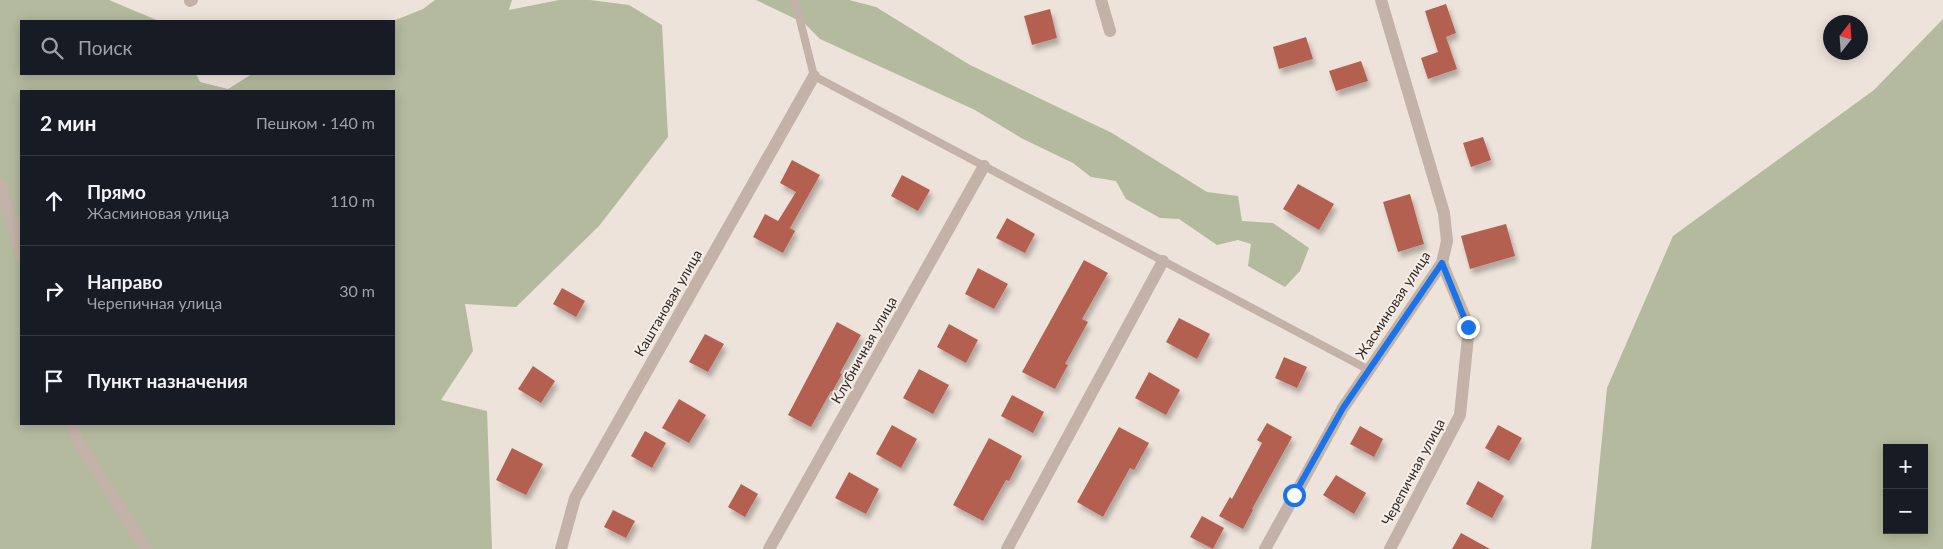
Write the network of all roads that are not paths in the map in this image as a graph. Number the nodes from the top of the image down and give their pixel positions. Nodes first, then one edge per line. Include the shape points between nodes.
1 (795, 0) edge
2 (1101, 0) edge
3 (1381, 0) edge
4 (1110, 31) dead end
5 (814, 76) junction
6 (984, 166) junction
7 (0, 183) edge
8 (20, 251) edge
9 (1163, 261) junction
10 (1442, 263) junction
11 (1369, 370) junction
12 (72, 425) edge
13 (146, 549) edge
14 (560, 549) edge
15 (769, 549) edge
16 (1007, 549) edge
17 (1265, 549) edge
18 (1390, 549) edge

1 - 5 lane
2 - 4 street
3 - 10 street, Жасминовая улица via 1444,213 1447,241
5 - 6 lane
5 - 14 street, Каштановая улица via 575,498
6 - 9 lane
6 - 15 street, Клубничная улица
7 - 8 street
9 - 11 lane
9 - 16 street
10 - 11 street, Жасминовая улица
10 - 18 street, Черепичная улица via 1468,327 1460,415
11 - 17 street, Жасминовая улица via 1343,408
12 - 13 street via 78,441

